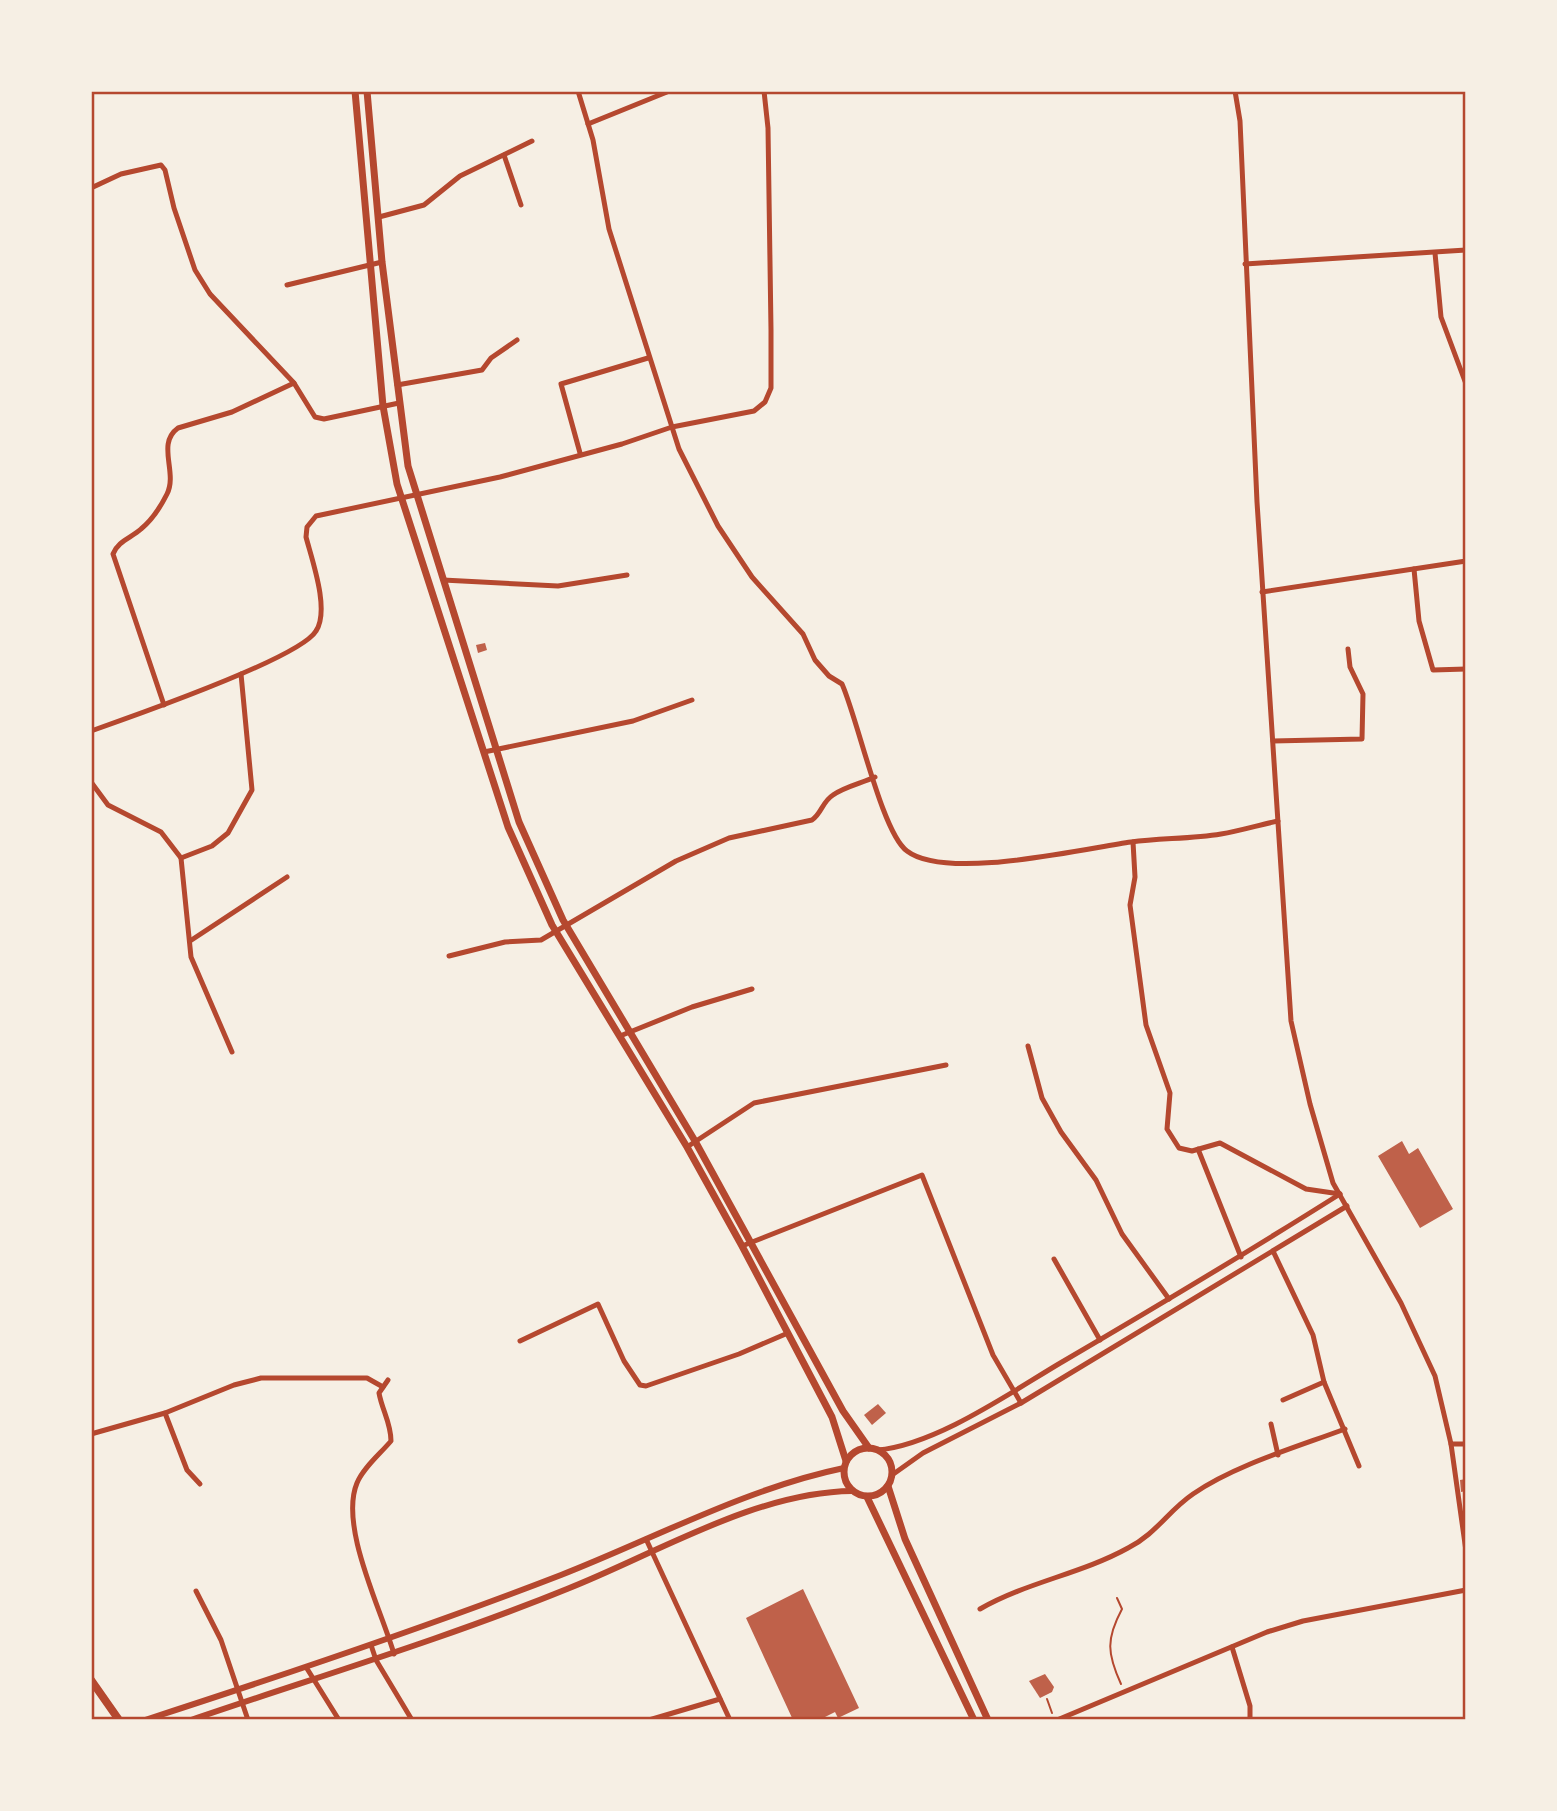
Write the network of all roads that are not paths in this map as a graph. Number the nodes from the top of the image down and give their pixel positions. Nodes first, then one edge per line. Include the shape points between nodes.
1 (355, 91) edge
2 (367, 91) edge
3 (578, 91) edge
4 (764, 91) edge
5 (1235, 91) edge
6 (667, 92) edge
7 (588, 124) junction
8 (532, 141) dead end
9 (504, 155) junction
10 (91, 188) edge
11 (521, 205) dead end
12 (379, 217) junction
13 (1466, 250) edge
14 (1435, 253) junction
15 (382, 262) junction
16 (1245, 264) junction
17 (369, 265) junction
18 (287, 285) dead end
19 (517, 340) dead end
20 (648, 358) junction
21 (294, 383) junction
22 (1466, 384) edge
23 (397, 385) junction
24 (399, 403) junction
25 (383, 406) junction
26 (672, 427) junction
27 (580, 453) junction
28 (415, 496) junction
29 (401, 500) junction
30 (1466, 561) edge
31 (1415, 569) junction
32 (627, 575) dead end
33 (443, 580) junction
34 (1262, 592) junction
35 (1348, 649) dead end
36 (1466, 668) edge
37 (241, 674) junction
38 (692, 700) dead end
39 (164, 705) junction
40 (91, 731) edge
41 (1273, 741) junction
42 (497, 749) junction
43 (484, 751) junction
44 (875, 777) junction
45 (91, 782) edge
46 (1278, 821) junction
47 (1133, 842) junction
48 (181, 858) junction
49 (287, 877) dead end
50 (567, 927) junction
51 (557, 933) junction
52 (190, 941) junction
53 (449, 956) dead end
54 (752, 989) dead end
55 (631, 1031) junction
56 (620, 1036) junction
57 (1028, 1046) dead end
58 (232, 1052) dead end
59 (946, 1065) dead end
60 (695, 1141) junction
61 (687, 1147) junction
62 (1198, 1149) junction
63 (1341, 1196) junction
64 (1347, 1206) junction
65 (751, 1242) junction
66 (742, 1246) junction
67 (1273, 1251) junction
68 (1241, 1257) junction
69 (1054, 1259) dead end
70 (1169, 1299) junction
71 (788, 1333) junction
72 (1100, 1339) junction
73 (520, 1341) dead end
74 (388, 1380) dead end
75 (1325, 1382) junction
76 (383, 1387) junction
77 (1013, 1391) junction
78 (1283, 1400) dead end
79 (1021, 1403) junction
80 (165, 1413) junction
81 (1271, 1424) dead end
82 (1345, 1429) junction
83 (91, 1434) edge
84 (1451, 1444) junction
85 (1466, 1444) edge
86 (873, 1449) junction
87 (1278, 1455) junction
88 (845, 1464) junction
89 (1359, 1466) dead end
90 (892, 1475) junction
91 (200, 1484) dead end
92 (888, 1486) junction
93 (852, 1491) junction
94 (867, 1497) junction
95 (646, 1539) junction
96 (1466, 1551) edge
97 (652, 1553) junction
98 (1466, 1590) edge
99 (196, 1591) dead end
100 (980, 1609) dead end
101 (390, 1638) junction
102 (371, 1644) junction
103 (1232, 1647) junction
104 (394, 1654) junction
105 (376, 1660) junction
106 (306, 1667) junction
107 (312, 1679) junction
108 (91, 1680) edge
109 (238, 1690) junction
110 (720, 1699) junction
111 (243, 1703) junction
112 (119, 1720) edge
113 (145, 1720) edge
114 (191, 1720) edge
115 (248, 1720) edge
116 (339, 1720) edge
117 (412, 1720) edge
118 (649, 1720) edge
119 (730, 1720) edge
120 (974, 1720) edge
121 (988, 1720) edge
122 (1056, 1720) edge
123 (1250, 1720) edge

1 - 17 main road
2 - 12 main road
3 - 7 street
4 - 26 street via 771,388 754,411
5 - 16 street
6 - 7 street
7 - 20 street via 609,229
8 - 9 street
9 - 11 street
9 - 12 street via 460,176 424,205
10 - 21 street via 121,174 161,165 195,270 210,294
12 - 15 main road
13 - 14 street
14 - 16 street
14 - 22 street via 1441,317
15 - 17 street
15 - 23 main road
16 - 34 street
17 - 18 street
17 - 25 main road
19 - 23 street via 482,370
20 - 26 street
20 - 27 street via 561,384
21 - 25 street via 315,417
21 - 39 street via 232,412 170,433 169,491 142,529 113,554
23 - 24 main road
24 - 25 street
24 - 28 main road
25 - 29 main road
26 - 27 street
26 - 44 street via 718,526 752,578 803,634 815,660 842,684
27 - 28 street
28 - 29 street
28 - 33 main road
29 - 37 street via 311,520 306,537 320,597 316,632
29 - 43 main road
30 - 31 street
31 - 34 street
31 - 36 street via 1419,621 1433,670
32 - 33 street via 558,586
33 - 42 main road
34 - 41 street
35 - 41 street via 1350,667 1363,694 1362,740
37 - 39 street
37 - 48 street via 252,790 228,832 212,846
38 - 42 street via 634,720
39 - 40 street
41 - 46 street
42 - 43 street
42 - 50 main road via 519,822
43 - 51 main road via 508,827
44 - 47 street via 880,805 895,836 906,851 930,862 1020,862
44 - 50 street via 834,794 812,820 729,838 676,861
45 - 48 street via 108,805 161,831
46 - 47 street via 1222,834
46 - 63 street via 1291,1021 1322,1151
47 - 62 street via 1135,877 1130,905 1146,1025 1170,1093 1167,1129 1179,1148
48 - 52 street
49 - 52 street
50 - 51 street
50 - 55 main road
51 - 53 street via 541,940 505,942
51 - 56 main road
52 - 58 street via 191,957
54 - 55 street
55 - 56 street
55 - 60 main road
56 - 61 main road
57 - 70 street via 1042,1098 1096,1180 1122,1234
59 - 60 street via 754,1103
60 - 61 street
60 - 65 main road
61 - 66 main road
62 - 63 street via 1220,1143 1306,1189
62 - 68 street
63 - 64 street
63 - 68 street
64 - 67 street
64 - 84 street via 1428,1359
65 - 66 street
65 - 77 street via 922,1175 993,1355
65 - 86 main road via 844,1411
66 - 71 main road
67 - 75 street via 1313,1335
67 - 79 street
68 - 70 street
69 - 72 street
70 - 72 street
71 - 73 street via 646,1386 640,1385 624,1361 598,1304
71 - 88 main road via 832,1417
72 - 77 street
74 - 76 street
75 - 78 street
75 - 82 street
76 - 80 street via 367,1378 261,1378
76 - 101 street via 379,1392 391,1425 391,1441 358,1479 352,1497 356,1538
77 - 79 street
77 - 86 street via 930,1437 900,1447
79 - 90 street via 923,1453
80 - 83 street
80 - 91 street via 187,1470
81 - 87 street
82 - 87 street
82 - 89 street
84 - 85 street
84 - 96 street
86 - 88 main road via 856,1451
86 - 90 main road via 888,1460
87 - 100 street via 1194,1493 1150,1536 1125,1550 1076,1572 1029,1585
88 - 93 main road via 845,1480
88 - 95 street
90 - 92 main road
92 - 94 main road
92 - 121 main road via 905,1539
93 - 94 main road
93 - 97 street via 821,1491 787,1500
94 - 120 main road
95 - 97 street
95 - 101 street
97 - 104 street
97 - 110 street
98 - 103 street via 1303,1621
99 - 109 street via 221,1640
101 - 102 street
101 - 104 street
102 - 105 street
102 - 106 street
103 - 122 street
103 - 123 street
104 - 105 street
105 - 107 street
105 - 117 street
106 - 107 street
106 - 109 street
107 - 111 street
107 - 116 street
108 - 112 main road
109 - 111 street
109 - 113 street
110 - 118 street
110 - 119 street
111 - 114 street
111 - 115 street

